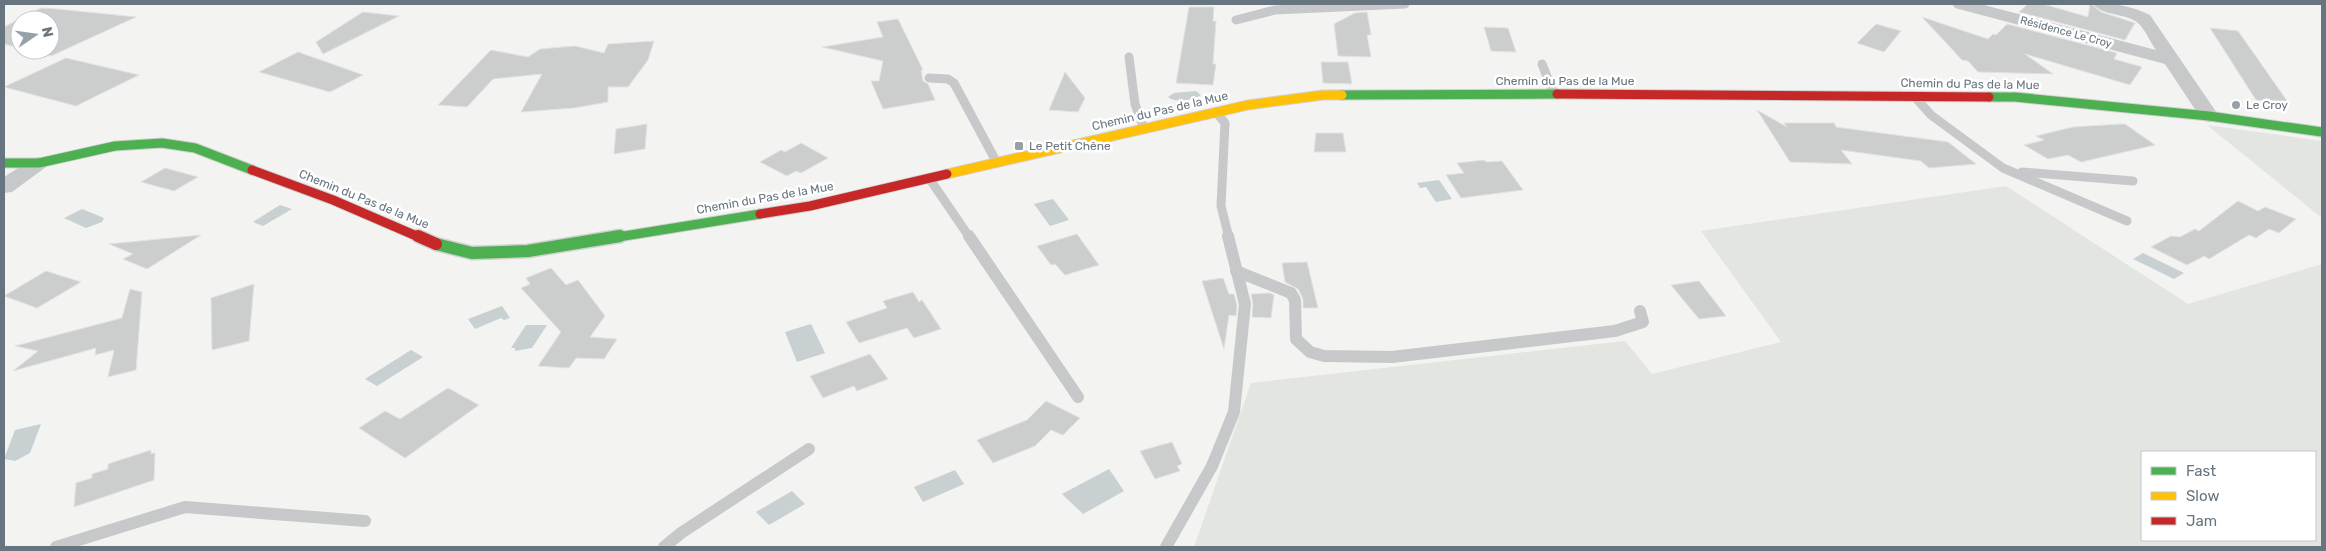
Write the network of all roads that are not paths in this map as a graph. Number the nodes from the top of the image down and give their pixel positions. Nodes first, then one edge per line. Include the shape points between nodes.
1 (1405, 4) edge
2 (1962, 4) edge
3 (2102, 4) edge
4 (1236, 20) dead end
5 (1129, 57) dead end
6 (2170, 60) junction
7 (1542, 64) dead end
8 (929, 78) dead end
9 (1554, 94) junction
10 (1914, 96) junction
11 (1216, 112) junction
12 (2209, 116) junction
13 (1144, 129) junction
14 (2322, 132) edge
15 (997, 162) junction
16 (4, 163) edge
17 (39, 163) junction
18 (2013, 172) junction
19 (929, 178) junction
20 (2133, 181) dead end
21 (4, 187) edge
22 (2127, 221) dead end
23 (1236, 271) junction
24 (1640, 311) dead end
25 (1078, 397) dead end
26 (809, 449) dead end
27 (365, 521) dead end
28 (56, 547) edge
29 (664, 547) edge
30 (1166, 547) edge

1 - 4 lane via 1275,10
2 - 6 street, Résidence Le Croy
3 - 6 street via 2144,19
5 - 13 lane via 1135,104
6 - 12 street
7 - 9 lane
8 - 15 lane via 948,78 954,84
9 - 10 street, Chemin du Pas de la Mue
9 - 11 street, Chemin du Pas de la Mue via 1323,95
10 - 12 street, Chemin du Pas de la Mue via 2015,97
10 - 18 lane via 1931,115
11 - 13 street, Chemin du Pas de la Mue
11 - 23 lane via 1225,123 1221,206
12 - 14 street, Chemin du Pas de la Mue
13 - 15 street, Chemin du Pas de la Mue
15 - 19 street, Chemin du Pas de la Mue
16 - 17 street, Chemin du Pas de la Mue
17 - 19 street, Chemin du Pas de la Mue via 115,146 162,143 195,148 333,200 440,246 472,253 528,251 743,217 810,206
17 - 21 street
18 - 20 lane
18 - 22 lane
19 - 25 lane
23 - 24 lane via 1291,293 1295,300 1296,339 1310,352 1324,356 1392,357 1615,331 1643,322
23 - 30 lane via 1245,304 1234,412 1212,466
26 - 29 lane
27 - 28 lane via 185,508

